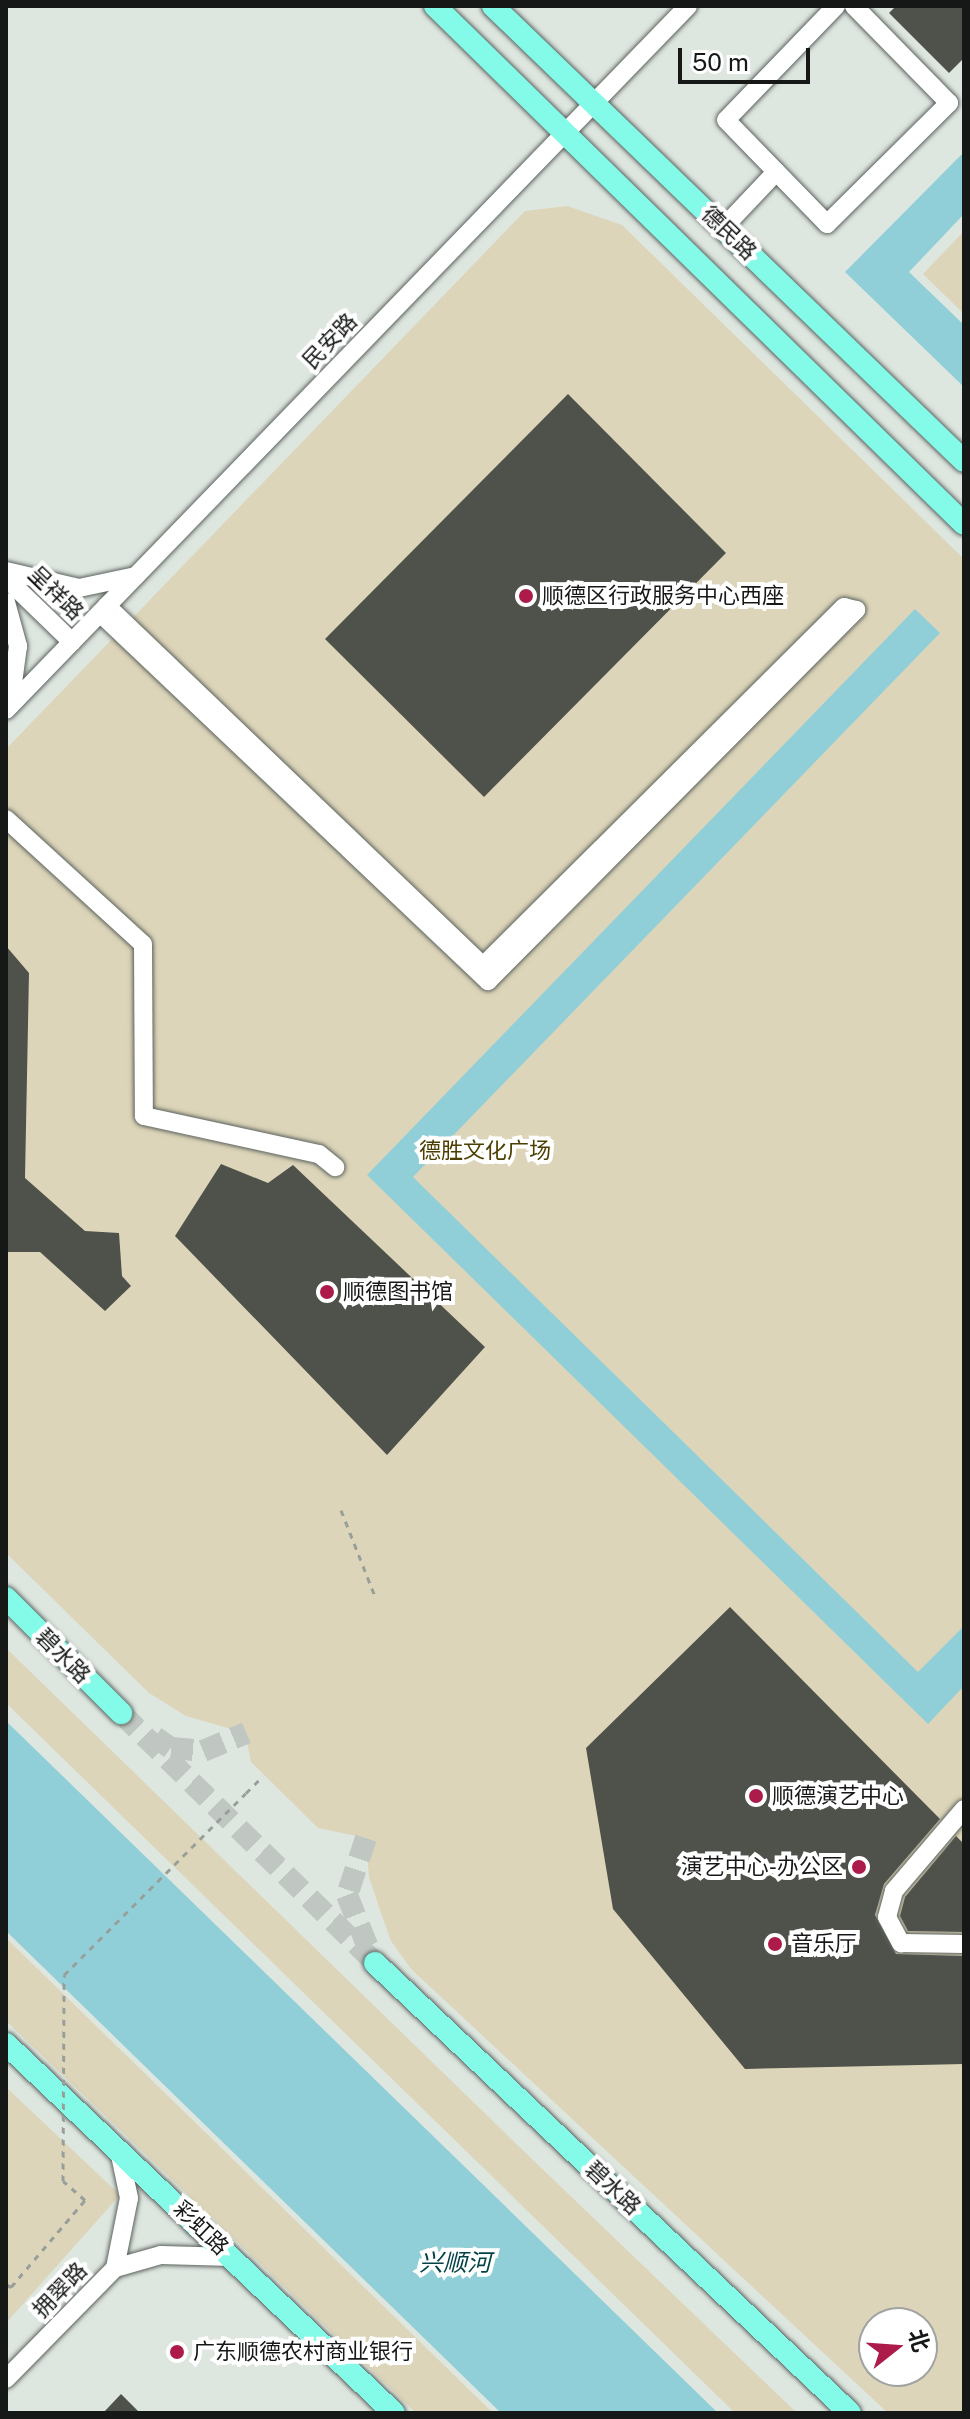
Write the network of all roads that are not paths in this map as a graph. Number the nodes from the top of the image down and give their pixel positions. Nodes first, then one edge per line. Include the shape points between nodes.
1 (435, 6) edge
2 (493, 6) edge
3 (688, 6) edge
4 (836, 6) edge
5 (854, 6) edge
6 (595, 102) junction
7 (567, 133) junction
8 (776, 172) junction
9 (724, 227) junction
10 (964, 461) edge
11 (964, 524) edge
12 (6, 571) edge
13 (136, 576) junction
14 (6, 578) edge
15 (6, 602) edge
16 (103, 610) junction
17 (72, 642) junction
18 (8, 708) edge
19 (6, 819) edge
20 (335, 1167) dead end
21 (6, 1598) edge
22 (121, 1713) tunnel mouth
23 (964, 1809) edge
24 (964, 1944) edge
25 (375, 1963) tunnel mouth
26 (6, 2044) edge
27 (119, 2150) junction
28 (232, 2257) junction
29 (115, 2268) junction
30 (6, 2379) edge
31 (394, 2413) edge
32 (850, 2413) edge

1 - 7 main road
2 - 6 main road, 德民路
3 - 6 street, 民安路
4 - 8 street via 726,120
5 - 8 street via 949,103 827,224
6 - 7 street, 民安路
6 - 9 main road, 德民路
7 - 11 main road
7 - 13 street, 民安路
8 - 9 street
9 - 10 main road, 德民路
12 - 13 street via 79,588
13 - 16 street, 民安路
14 - 17 street, 呈祥路
15 - 18 street via 18,646
16 - 16 street via 488,981 856,610 844,607 483,966
16 - 17 street, 民安路
17 - 18 street, 民安路
19 - 20 street via 143,944 144,1116 319,1154
21 - 22 main road, 碧水路
23 - 24 street via 894,1891 887,1917 901,1943
25 - 32 main road, 碧水路
26 - 27 main road, 彩虹路
27 - 28 main road, 彩虹路
27 - 29 street, 拥翠路 via 129,2198
28 - 29 street, 拥翠路 via 184,2253
28 - 31 main road, 彩虹路
29 - 30 street, 拥翠路

